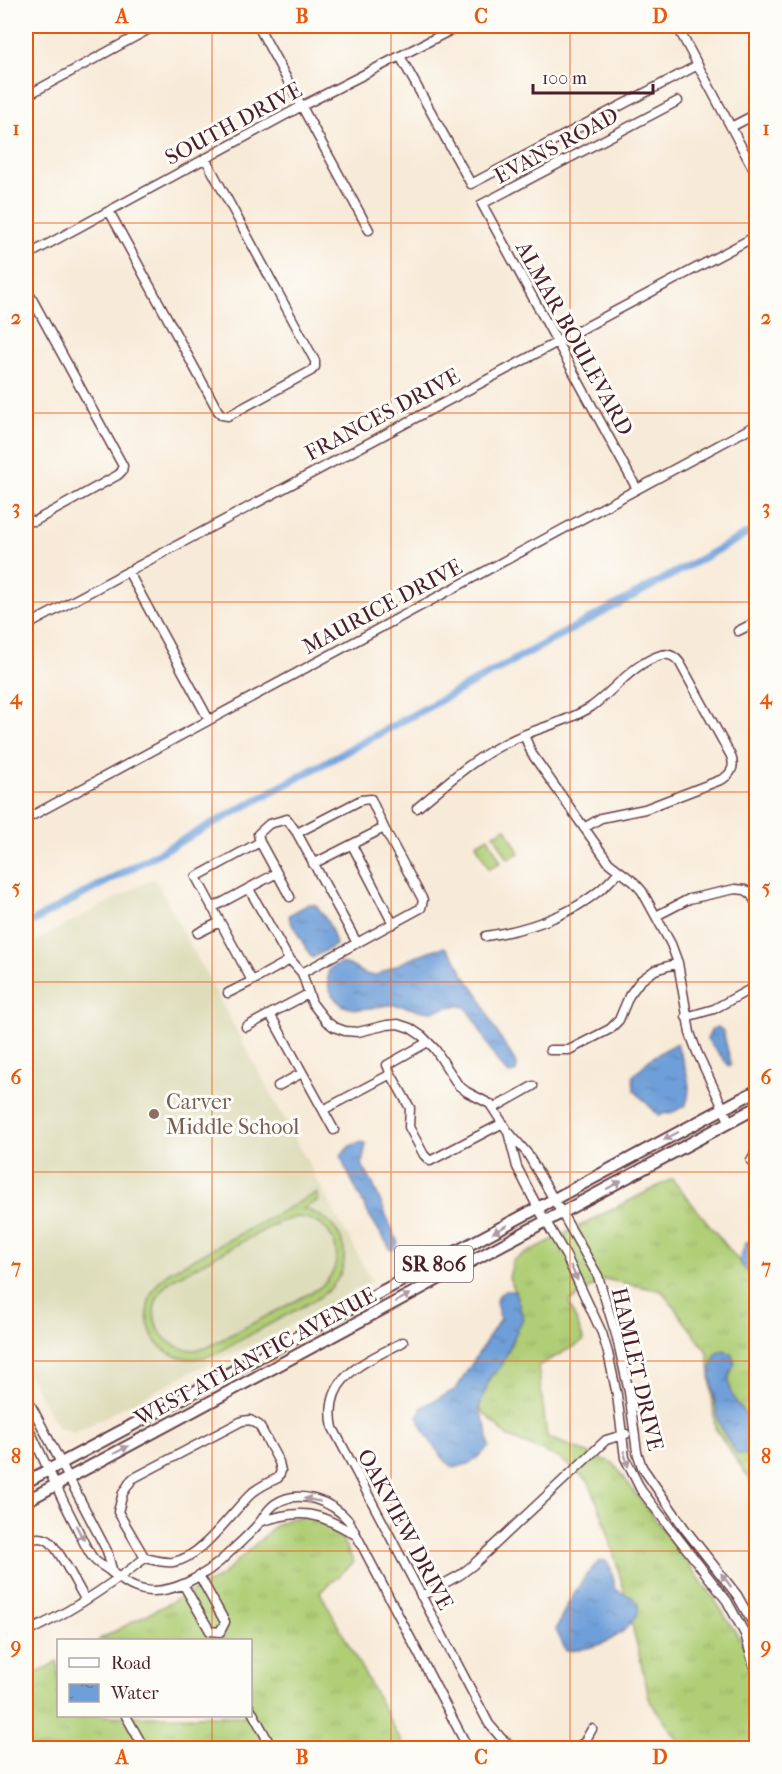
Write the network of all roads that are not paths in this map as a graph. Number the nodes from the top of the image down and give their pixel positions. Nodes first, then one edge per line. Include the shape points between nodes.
1 (154, 26) edge
2 (258, 26) edge
3 (459, 26) edge
4 (677, 26) edge
5 (400, 56) junction
6 (698, 65) junction
7 (26, 96) edge
8 (678, 101) dead end
9 (302, 106) junction
10 (756, 114) edge
11 (731, 127) junction
12 (206, 158) junction
13 (756, 174) edge
14 (482, 204) joint
15 (109, 211) junction
16 (369, 230) dead end
17 (756, 236) edge
18 (26, 256) edge
19 (26, 288) edge
20 (557, 341) junction
21 (756, 425) edge
22 (638, 489) junction
23 (26, 516) edge
24 (128, 571) junction
25 (756, 622) edge
26 (26, 626) edge
27 (738, 631) dead end
28 (209, 720) junction
29 (524, 735) junction
30 (417, 808) dead end
31 (26, 819) edge
32 (384, 828) junction
33 (584, 828) junction
34 (297, 833) junction
35 (260, 842) junction
36 (352, 845) junction
37 (313, 864) junction
38 (619, 871) junction
39 (277, 873) junction
40 (249, 889) junction
41 (290, 897) dead end
42 (756, 903) edge
43 (212, 908) junction
44 (656, 916) junction
45 (220, 922) junction
46 (393, 924) junction
47 (198, 933) dead end
48 (486, 936) dead end
49 (357, 943) junction
50 (290, 960) junction
51 (678, 963) junction
52 (302, 973) junction
53 (252, 981) junction
54 (756, 986) edge
55 (228, 993) dead end
56 (308, 994) junction
57 (270, 1014) junction
58 (686, 1017) junction
59 (246, 1027) dead end
60 (428, 1042) junction
61 (550, 1050) dead end
62 (302, 1073) junction
63 (391, 1074) junction
64 (278, 1086) dead end
65 (533, 1086) dead end
66 (756, 1090) edge
67 (494, 1108) junction
68 (723, 1108) junction
69 (756, 1108) edge
70 (323, 1110) junction
71 (730, 1123) junction
72 (505, 1126) junction
73 (334, 1130) dead end
74 (756, 1152) edge
75 (751, 1161) dead end
76 (553, 1200) junction
77 (538, 1208) junction
78 (563, 1213) junction
79 (547, 1221) junction
80 (403, 1342) dead end
81 (26, 1396) edge
82 (26, 1423) edge
83 (634, 1432) junction
84 (622, 1435) junction
85 (61, 1463) junction
86 (49, 1469) junction
87 (69, 1478) junction
88 (26, 1482) edge
89 (54, 1486) junction
90 (26, 1501) edge
91 (260, 1522) junction
92 (355, 1534) junction
93 (26, 1541) edge
94 (145, 1558) junction
95 (199, 1575) junction
96 (116, 1576) junction
97 (183, 1584) junction
98 (421, 1596) junction
99 (85, 1599) junction
100 (214, 1604) junction
101 (200, 1612) junction
102 (756, 1629) edge
103 (26, 1632) edge
104 (221, 1636) edge
105 (756, 1674) edge
106 (252, 1712) edge
107 (127, 1717) edge
108 (592, 1729) dead end
109 (144, 1749) edge
110 (272, 1749) edge
111 (468, 1749) edge
112 (514, 1749) edge
113 (574, 1749) edge

1 - 7 street
2 - 9 street
3 - 5 street, SOUTH DRIVE
4 - 6 street
5 - 6 street via 471,184
5 - 9 street, SOUTH DRIVE
6 - 11 street
8 - 14 street, EVANS ROAD
9 - 12 street, SOUTH DRIVE
9 - 16 street
10 - 11 street
11 - 13 street
12 - 15 street, SOUTH DRIVE
12 - 15 street via 315,361 311,371 228,416 222,415
14 - 20 street, ALMAR BOULEVARD
15 - 18 street, SOUTH DRIVE
17 - 20 street, FRANCES DRIVE
19 - 23 street via 123,466 118,475 35,521
20 - 22 street, ALMAR BOULEVARD
20 - 24 street, FRANCES DRIVE
21 - 22 street, MAURICE DRIVE
22 - 28 street, MAURICE DRIVE
24 - 26 street, FRANCES DRIVE
24 - 28 street
25 - 27 street
28 - 31 street, MAURICE DRIVE
29 - 30 street via 491,750
29 - 33 street via 532,754
29 - 33 street via 589,708 636,669 663,654 680,663 731,756 733,766 728,776 645,809 601,818
32 - 34 street via 371,799 361,800
32 - 36 street
32 - 46 street via 423,900 421,908
33 - 38 street
34 - 35 street via 286,819 269,824 258,834
34 - 37 street
35 - 39 street
35 - 43 street via 196,877
36 - 37 street
36 - 46 street
37 - 49 street
38 - 44 street via 638,886
38 - 48 street via 600,890 564,912
39 - 40 street
39 - 41 street
40 - 43 street
40 - 50 street
42 - 44 street via 750,893 740,889 683,901
43 - 45 street
44 - 51 street
45 - 47 street
45 - 53 street
46 - 49 street
49 - 52 street
50 - 52 street
50 - 53 street
51 - 58 street
51 - 61 street via 655,970 640,981 610,1029 569,1050
52 - 56 street
53 - 55 street
54 - 58 street via 714,1010
56 - 57 street
56 - 60 street via 334,1027 358,1032 398,1024
57 - 59 street
57 - 62 street
58 - 68 street
60 - 63 street via 387,1065
60 - 67 street via 458,1085
62 - 64 street
62 - 70 street
63 - 70 street
63 - 72 street via 410,1108 409,1127 430,1161
65 - 67 street
66 - 68 main road, WEST ATLANTIC AVENUE / SR 806
67 - 72 street
68 - 71 street
68 -> 76 main road, WEST ATLANTIC AVENUE / SR 806
69 - 71 main road, WEST ATLANTIC AVENUE / SR 806
70 - 73 street
78 -> 71 main road, WEST ATLANTIC AVENUE / SR 806
72 - 76 street, HAMLET DRIVE via 527,1153
72 - 77 street, HAMLET DRIVE via 517,1167
74 - 75 street
76 - 77 main road, WEST ATLANTIC AVENUE / SR 806
76 - 78 street, HAMLET DRIVE
77 - 79 street, HAMLET DRIVE
77 -> 85 main road, WEST ATLANTIC AVENUE / SR 806
78 - 79 main road, WEST ATLANTIC AVENUE / SR 806
78 - 83 street, HAMLET DRIVE via 598,1276 617,1338
79 -> 84 street, HAMLET DRIVE via 602,1333
87 -> 79 main road, WEST ATLANTIC AVENUE / SR 806
80 - 98 street, OAKVIEW DRIVE via 351,1371 336,1391 331,1415 337,1440
81 - 85 street
82 - 86 street
83 - 84 street
102 -> 83 street, HAMLET DRIVE via 737,1595 651,1482 637,1452
84 - 98 street via 606,1440 473,1565
84 -> 105 street, HAMLET DRIVE via 632,1475 727,1601 745,1634
85 - 86 main road, WEST ATLANTIC AVENUE / SR 806
85 - 87 street
86 - 88 main road, WEST ATLANTIC AVENUE / SR 806
86 - 89 street
87 - 89 main road, WEST ATLANTIC AVENUE / SR 806
87 - 96 street
89 - 90 main road, WEST ATLANTIC AVENUE / SR 806
89 -> 96 street via 93,1559
91 - 92 street via 284,1514 309,1513
92 -> 91 street via 340,1511 310,1498 277,1503
91 - 95 street via 221,1561
92 - 111 street
93 - 99 street via 38,1537 49,1541
94 - 94 street via 173,1562 195,1552 251,1494 278,1478 279,1462 259,1425 242,1421 132,1479 118,1512
94 - 96 street
95 - 97 street
95 - 100 street
96 - 97 street via 152,1592
96 - 99 street
97 - 101 street
98 - 112 street, OAKVIEW DRIVE via 493,1729
99 - 103 street
100 - 101 street
100 - 104 street via 225,1622
101 - 104 street via 210,1630
106 - 110 street
107 - 109 street
108 - 113 street via 584,1743

